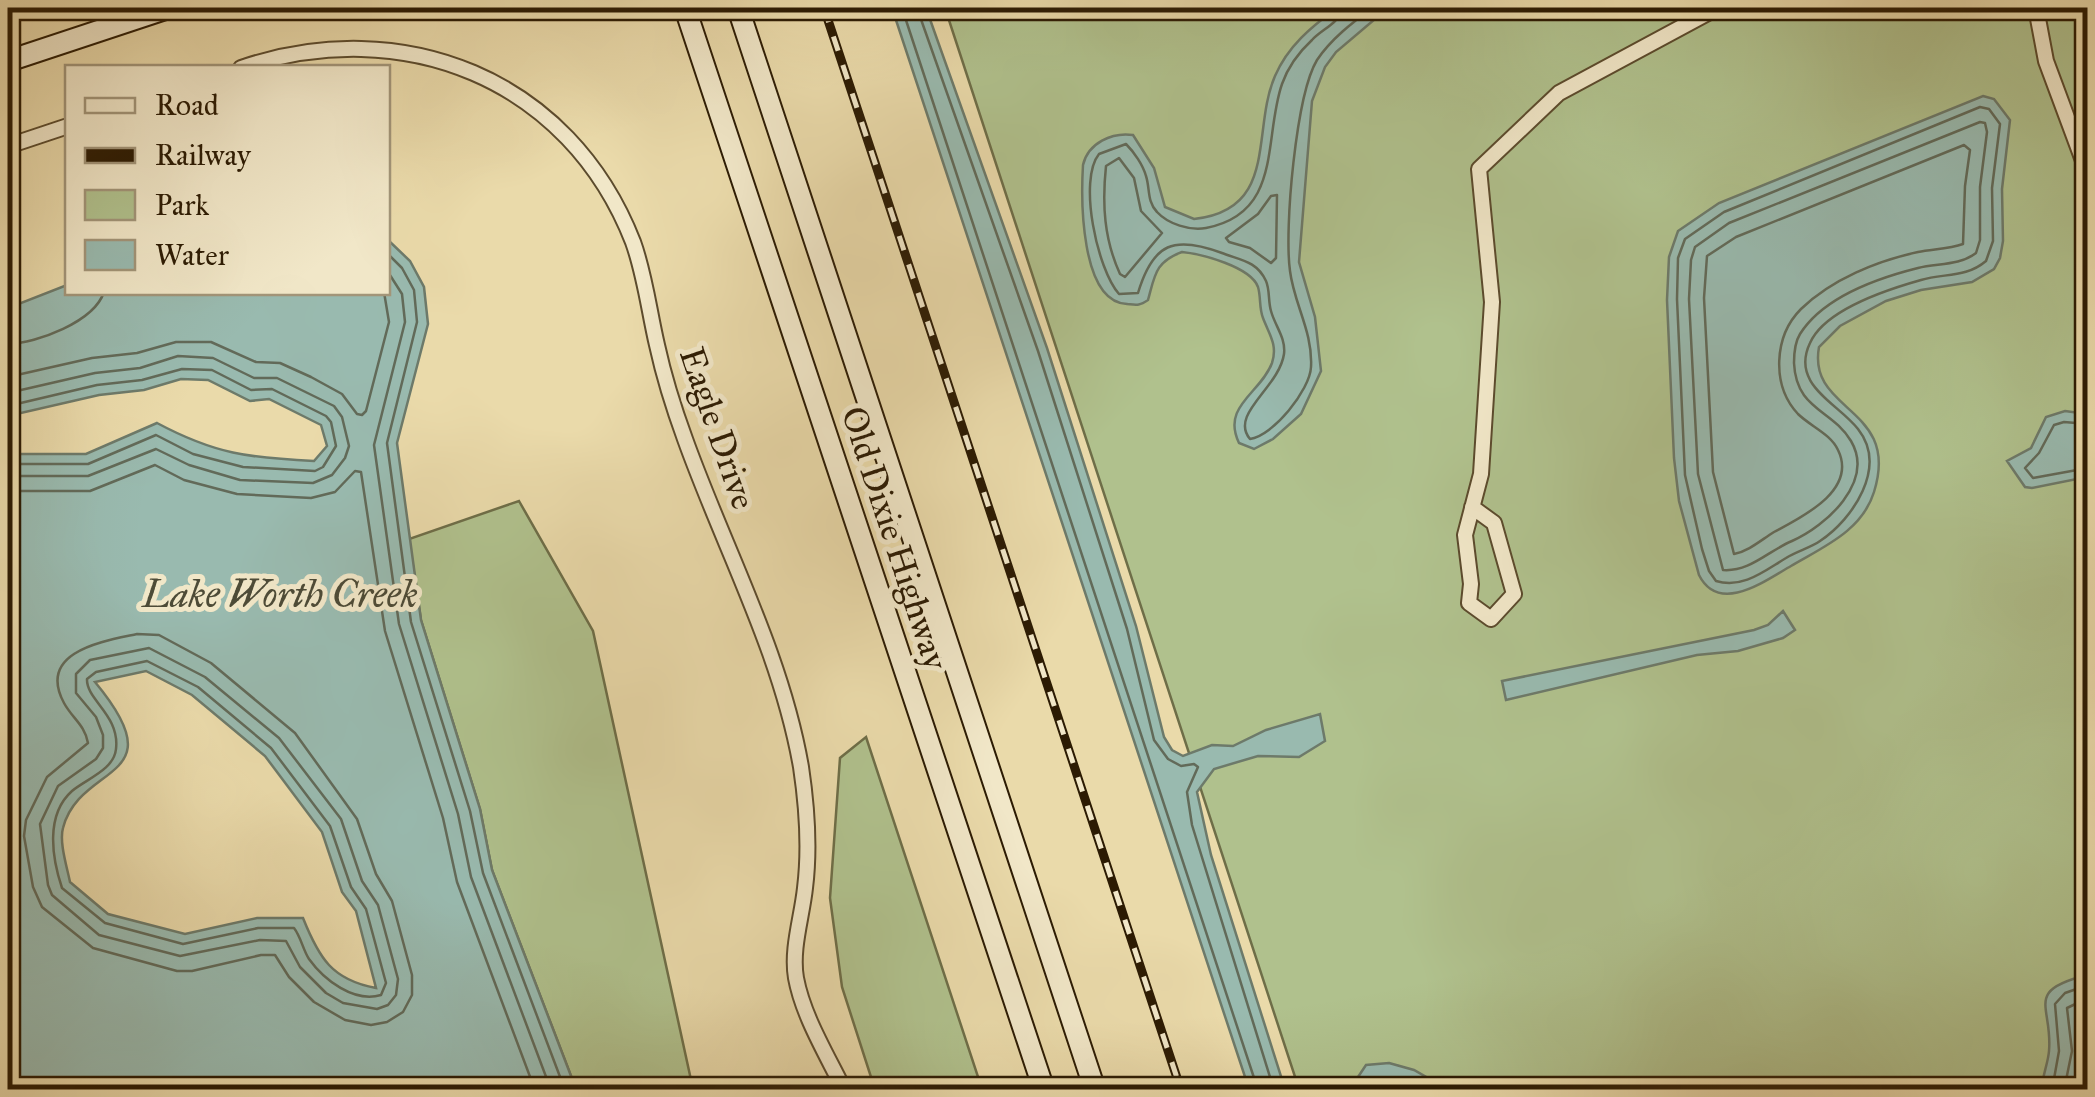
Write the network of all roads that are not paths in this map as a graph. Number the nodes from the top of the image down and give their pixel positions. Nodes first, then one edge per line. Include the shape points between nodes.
1 (168, 8) edge
2 (684, 8) edge
3 (738, 8) edge
4 (1718, 8) edge
5 (2036, 8) edge
6 (8, 62) edge
7 (248, 65) edge
8 (65, 127) edge
9 (8, 146) edge
10 (2088, 174) edge
11 (1472, 507) junction
12 (844, 1090) edge
13 (1044, 1090) edge
14 (1095, 1090) edge

1 - 6 main road
2 - 13 main road, Old Dixie Highway
3 - 14 main road, Old Dixie Highway
4 - 11 street via 1559,93 1479,168 1492,302 1482,474
5 - 10 street via 2046,61
7 - 12 street, Eagle Drive via 339,46 405,52 456,66 538,112 610,194 641,268 684,439 783,691 808,828 796,980
8 - 9 street
11 - 11 street via 1464,535 1469,603 1491,619 1514,594 1494,523

